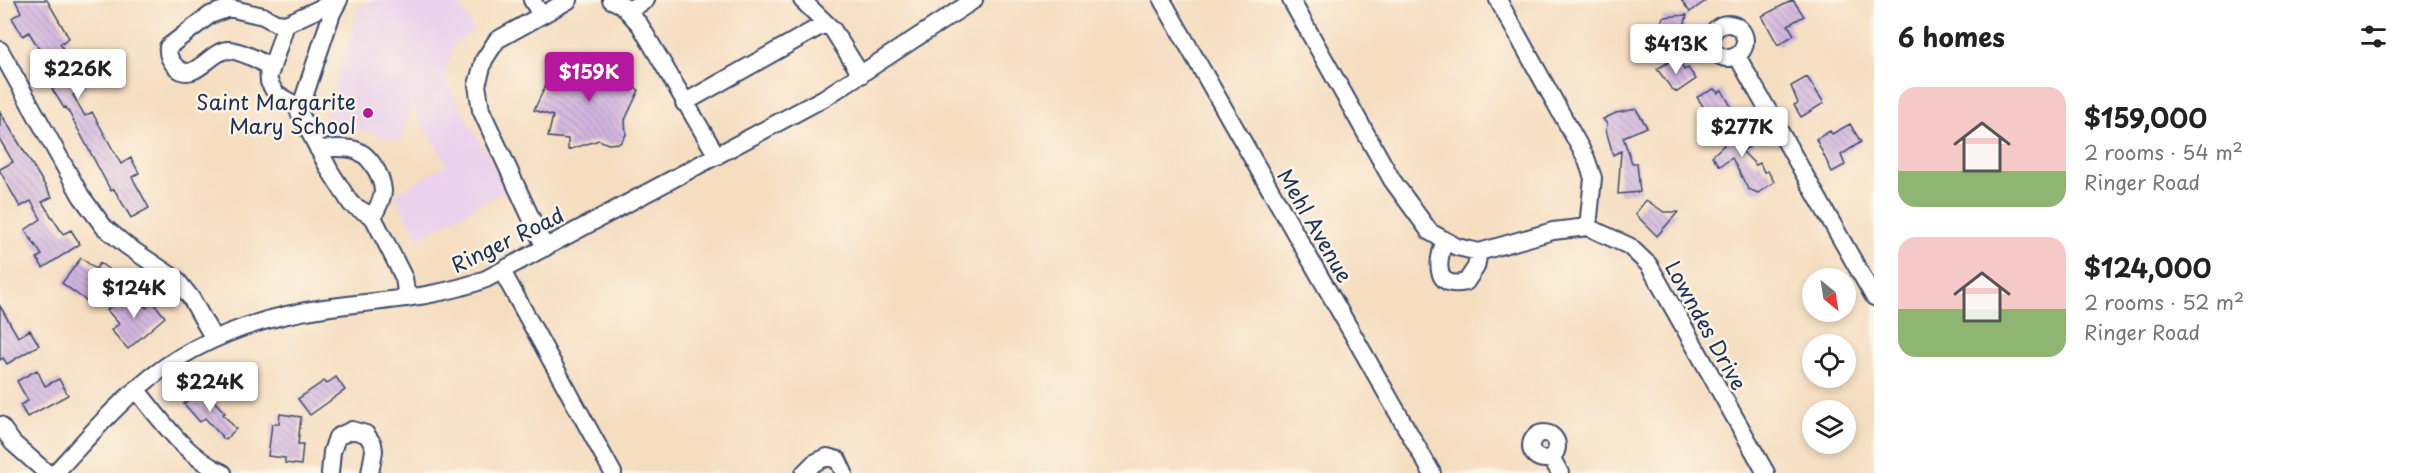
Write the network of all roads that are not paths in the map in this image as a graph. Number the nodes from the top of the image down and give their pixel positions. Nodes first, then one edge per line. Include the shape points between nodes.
1 (339, 0) edge
2 (532, 0) edge
3 (569, 0) edge
4 (646, 0) edge
5 (802, 0) edge
6 (974, 0) edge
7 (1162, 0) edge
8 (1291, 0) edge
9 (1498, 0) edge
10 (620, 4) edge
11 (952, 6) edge
12 (542, 15) junction
13 (826, 23) junction
14 (286, 24) junction
15 (0, 50) edge
16 (1737, 56) dead end
17 (270, 73) junction
18 (861, 75) junction
19 (684, 103) junction
20 (300, 108) junction
21 (318, 149) junction
22 (717, 156) junction
23 (373, 217) junction
24 (1588, 227) junction
25 (1445, 240) junction
26 (545, 248) junction
27 (1479, 252) junction
28 (502, 271) junction
29 (1874, 297) edge
30 (407, 298) junction
31 (214, 339) junction
32 (136, 389) junction
33 (0, 425) edge
34 (1551, 457) dead end
35 (47, 473) edge
36 (55, 473) edge
37 (223, 473) edge
38 (330, 473) edge
39 (370, 473) edge
40 (613, 473) edge
41 (804, 473) edge
42 (844, 473) edge
43 (1432, 473) edge
44 (1560, 473) edge
45 (1766, 473) edge

1 - 14 street
1 - 20 street
2 - 12 street
3 - 12 street
4 - 10 street
5 - 13 street
6 - 11 street, Ringer Road
7 - 43 street, Mehl Avenue
8 - 25 street via 1392,180 1430,232
9 - 24 street via 1586,158 1593,178
10 - 19 street via 640,25
11 - 18 street, Ringer Road
12 - 26 street via 497,40 484,60 477,85 481,110
13 - 18 street
13 - 19 street
14 - 17 street
14 - 17 street via 229,8 210,15 168,47 172,63 181,72 192,71 229,50 263,63
15 - 31 street via 81,195 104,226 176,279
16 - 29 street
17 - 20 street via 269,82 276,93
18 - 22 street, Ringer Road
19 - 22 street
20 - 21 street
21 - 23 street via 351,204
21 - 23 street via 353,149 363,153 379,178 383,193
22 - 26 street, Ringer Road
23 - 30 street via 404,278
24 - 27 street via 1553,231
24 - 45 street, Lowndes Drive via 1629,246 1649,265
25 - 27 street
25 - 27 street via 1438,268 1444,279 1456,284 1466,282 1476,267
26 - 28 street, Ringer Road
28 - 30 street, Ringer Road via 449,291
28 - 40 street
30 - 31 street, Ringer Road via 302,311
31 - 32 street, Ringer Road via 178,358
32 - 36 street, Ringer Road
32 - 37 street via 181,442
33 - 35 street via 13,443
34 - 44 street
38 - 39 street via 337,437 352,430 366,434 373,444
41 - 42 street via 827,457 838,460

